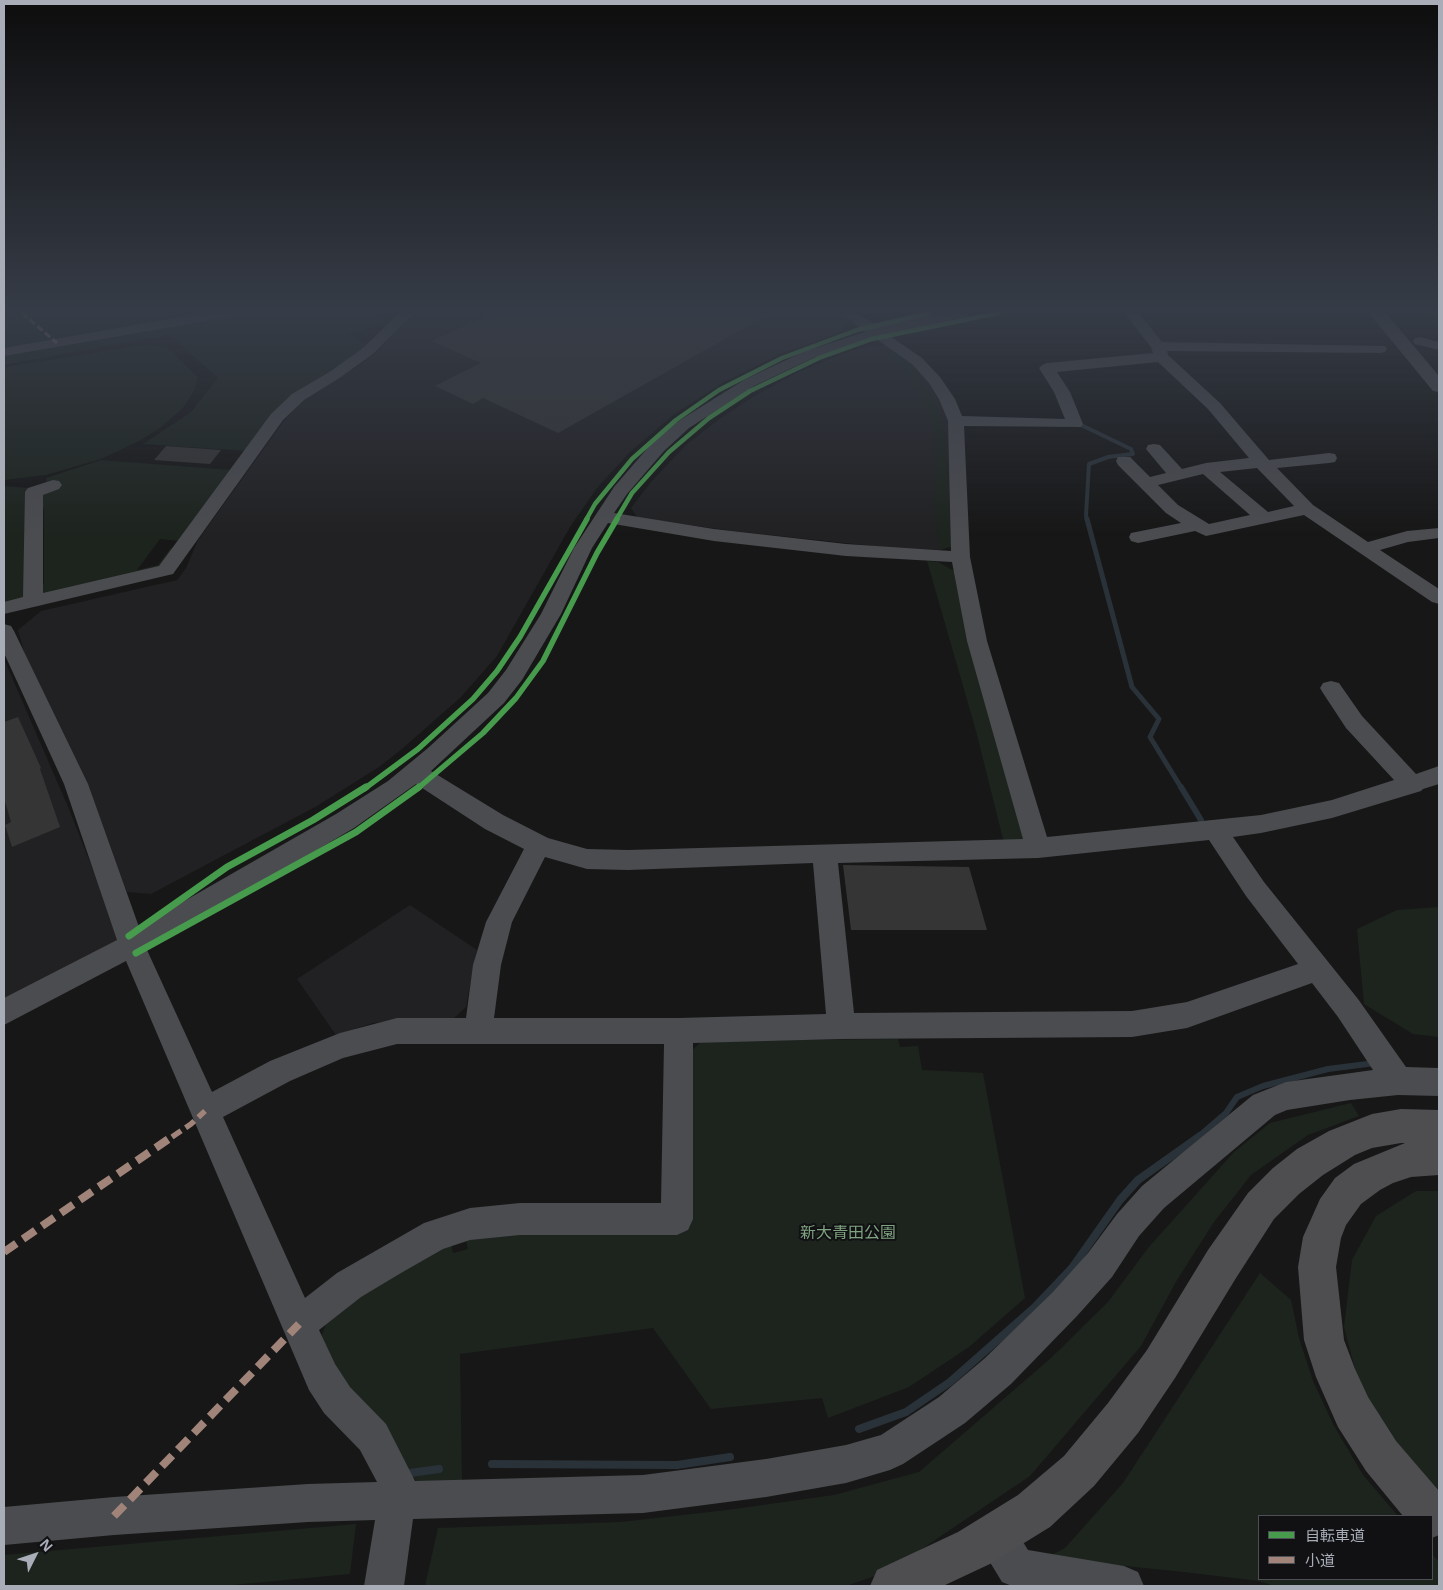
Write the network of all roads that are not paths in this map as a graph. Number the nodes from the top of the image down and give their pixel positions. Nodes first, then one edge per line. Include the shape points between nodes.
1 (314, 387) edge
2 (741, 387) edge
3 (940, 387) edge
4 (1059, 387) edge
5 (1196, 387) edge
6 (956, 421) junction
7 (1154, 449) dead end
8 (1329, 458) dead end
9 (1124, 460) dead end
10 (1263, 464) junction
11 (1206, 468) junction
12 (1178, 475) junction
13 (1146, 483) junction
14 (53, 485) dead end
15 (1308, 509) junction
16 (603, 517) junction
17 (1264, 518) junction
18 (1197, 525) junction
19 (1439, 533) edge
20 (1138, 537) dead end
21 (1366, 548) junction
22 (960, 557) junction
23 (1439, 598) edge
24 (33, 601) junction
25 (4, 608) edge
26 (4, 631) edge
27 (1331, 688) dead end
28 (415, 772) junction
29 (1439, 775) edge
30 (1413, 784) junction
31 (1217, 830) junction
32 (539, 845) junction
33 (1038, 848) junction
34 (825, 853) junction
35 (132, 945) junction
36 (1317, 969) junction
37 (4, 1012) edge
38 (841, 1026) junction
39 (478, 1030) junction
40 (679, 1031) junction
41 (1398, 1081) junction
42 (1439, 1082) edge
43 (205, 1111) junction
44 (1439, 1127) edge
45 (1439, 1157) edge
46 (299, 1324) junction
47 (397, 1500) junction
48 (1431, 1515) edge
49 (4, 1526) edge
50 (996, 1535) junction
51 (387, 1571) edge
52 (893, 1586) edge
53 (1124, 1586) edge

1 - 24 street via 277,417 166,570
2 - 16 street via 684,425 658,447 635,472
3 - 6 street
4 - 6 street via 1075,424
5 - 10 street
6 - 22 street
7 - 12 street
8 - 10 street
9 - 13 street
10 - 11 street
10 - 15 street
11 - 12 street
11 - 17 street
12 - 13 street
13 - 18 street via 1172,509
14 - 24 street via 34,492
15 - 17 street
15 - 21 street
16 - 22 street via 714,535 846,550
16 - 28 street via 582,548 551,614 514,675 468,726
17 - 18 street via 1206,530
18 - 20 street
19 - 21 street via 1407,537
21 - 23 street
22 - 33 street via 977,641
24 - 25 street
26 - 35 street via 76,784
27 - 30 street via 1354,722
28 - 32 street via 494,822
28 - 35 street via 345,821
29 - 30 street
30 - 31 street via 1332,809
31 - 33 street
31 - 36 street via 1255,889
32 - 34 street via 566,854 608,860
32 - 39 street via 499,922 487,965
33 - 34 street
34 - 38 street
35 - 37 street
35 - 43 street
36 - 38 street via 1187,1015 1132,1024
36 - 41 street
38 - 40 street
39 - 40 street
39 - 43 street via 397,1031 340,1046 280,1071
40 - 46 street via 677,1219 520,1219 470,1224 436,1236 349,1284
41 - 42 street
41 - 47 street via 1286,1096 1264,1105 1153,1197 1128,1224 1100,1265 998,1371 952,1410 890,1450 846,1464 643,1494
43 - 46 street
44 - 50 highway via 1401,1126 1372,1131 1342,1143 1286,1181 1261,1206 1124,1418 1080,1471 1034,1511
45 - 48 highway via 1411,1159 1385,1168 1348,1192 1333,1212 1322,1237 1317,1267 1324,1340 1337,1378 1381,1456
46 - 47 street via 327,1385 373,1437 385,1457 397,1482
47 - 49 street via 308,1503
47 - 51 street
50 - 52 highway
50 - 53 street via 1016,1568

